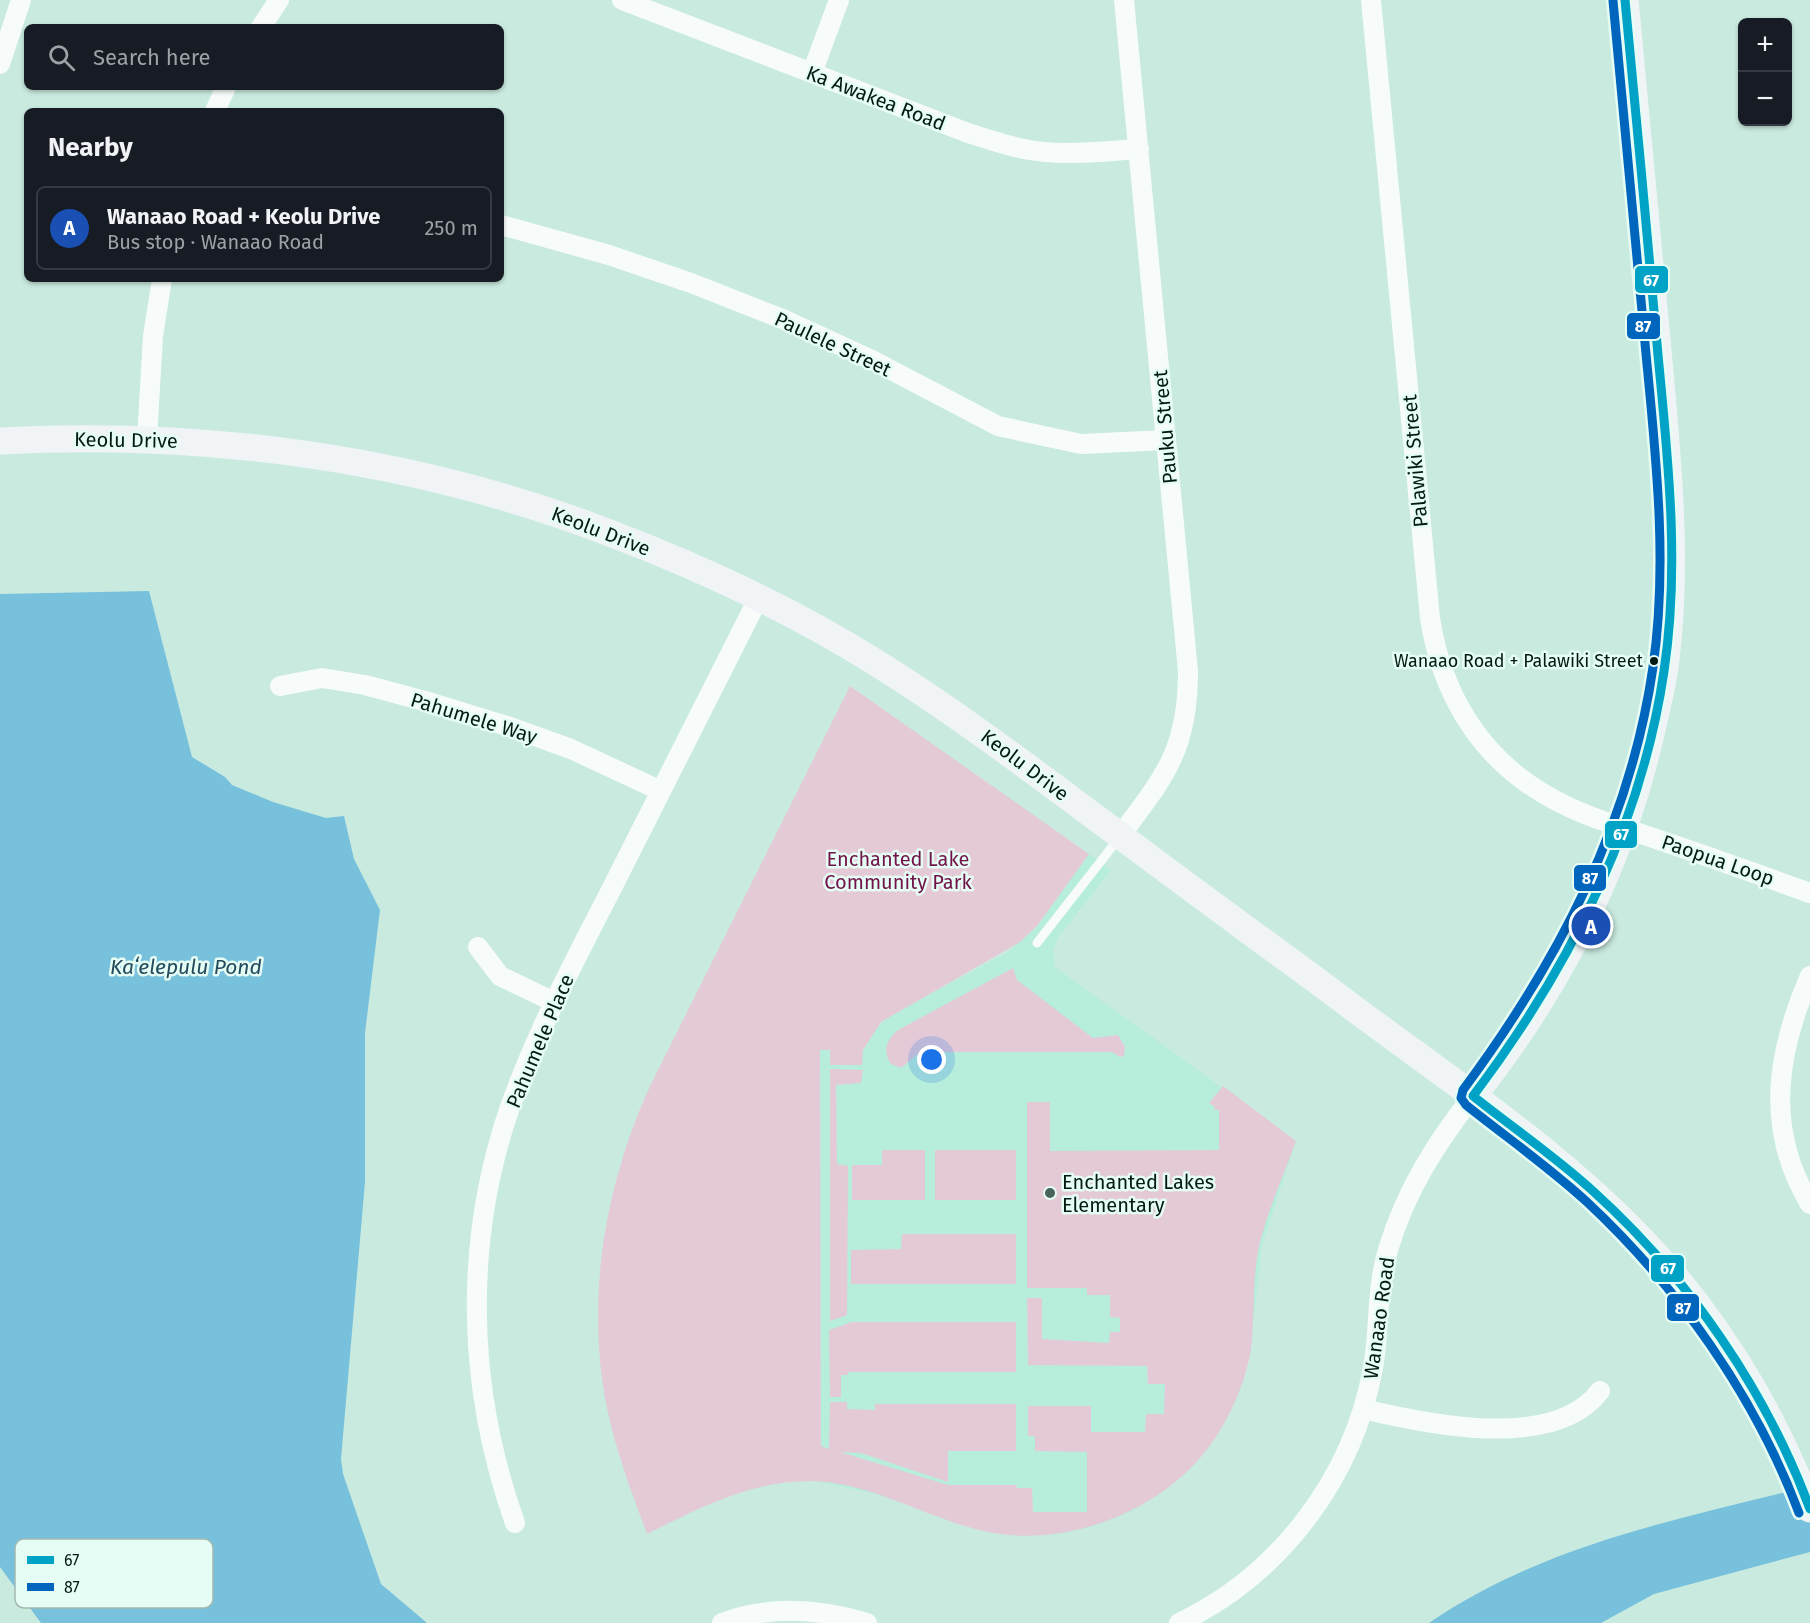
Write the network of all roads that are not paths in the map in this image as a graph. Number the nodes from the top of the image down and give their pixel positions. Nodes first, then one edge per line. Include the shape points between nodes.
1 (21, 0) edge
2 (279, 0) edge
3 (622, 0) edge
4 (839, 0) edge
5 (1124, 0) edge
6 (1371, 0) edge
7 (1625, 0) edge
8 (263, 24) edge
9 (0, 64) edge
10 (812, 73) junction
11 (225, 90) edge
12 (216, 108) edge
13 (1139, 149) junction
14 (504, 226) edge
15 (162, 282) edge
16 (147, 440) junction
17 (1166, 440) junction
18 (0, 441) edge
19 (759, 597) junction
20 (280, 686) dead end
21 (661, 791) junction
22 (1625, 828) junction
23 (1120, 836) junction
24 (1810, 892) edge
25 (1037, 943) dead end
26 (478, 947) dead end
27 (1810, 976) edge
28 (554, 1002) junction
29 (1473, 1096) junction
30 (1810, 1203) edge
31 (1600, 1391) dead end
32 (1363, 1408) junction
33 (1810, 1509) edge
34 (515, 1523) dead end
35 (722, 1623) edge
36 (867, 1623) edge
37 (1179, 1623) edge

1 - 9 street
2 - 8 street
3 - 10 street, Ka Awakea Road
4 - 10 street
5 - 13 street, Pauku Street
6 - 22 street, Palawiki Street via 1435,650 1459,711 1502,762 1554,800
7 - 22 main road, Wanaao Road via 1666,436 1672,576 1666,663 1645,760
10 - 13 street, Ka Awakea Road via 1016,148 1046,153
11 - 12 street
13 - 17 street, Pauku Street
14 - 17 street, Paulele Street via 609,255 775,316 998,426 1081,444
15 - 16 street via 153,336
16 - 18 main road, Keolu Drive
16 - 19 main road, Keolu Drive via 323,457 450,483 608,532
17 - 23 street, Pauku Street via 1188,701 1184,730 1174,758
19 - 21 street, Pahumele Place
19 - 23 main road, Keolu Drive via 930,697
20 - 21 street, Pahumele Way via 322,678 432,703 571,749
21 - 28 street, Pahumele Place
22 - 24 street, Paopua Loop
22 - 29 main road, Wanaao Road via 1595,902 1559,973
23 - 25 lane
23 - 29 main road, Keolu Drive
26 - 28 street via 500,976
27 - 30 street via 1784,1044 1780,1084 1782,1125 1792,1163
28 - 34 street, Pahumele Place via 510,1108 494,1164 480,1240 480,1376 497,1472
29 - 32 street, Wanaao Road via 1421,1170 1396,1225 1380,1281 1373,1367
29 - 33 main road, Keolu Drive via 1594,1192 1670,1270 1733,1357 1768,1418
31 - 32 street via 1574,1414 1515,1427 1445,1426
32 - 37 street, Wanaao Road via 1335,1476 1290,1539 1241,1585
35 - 36 street via 751,1614 799,1610

